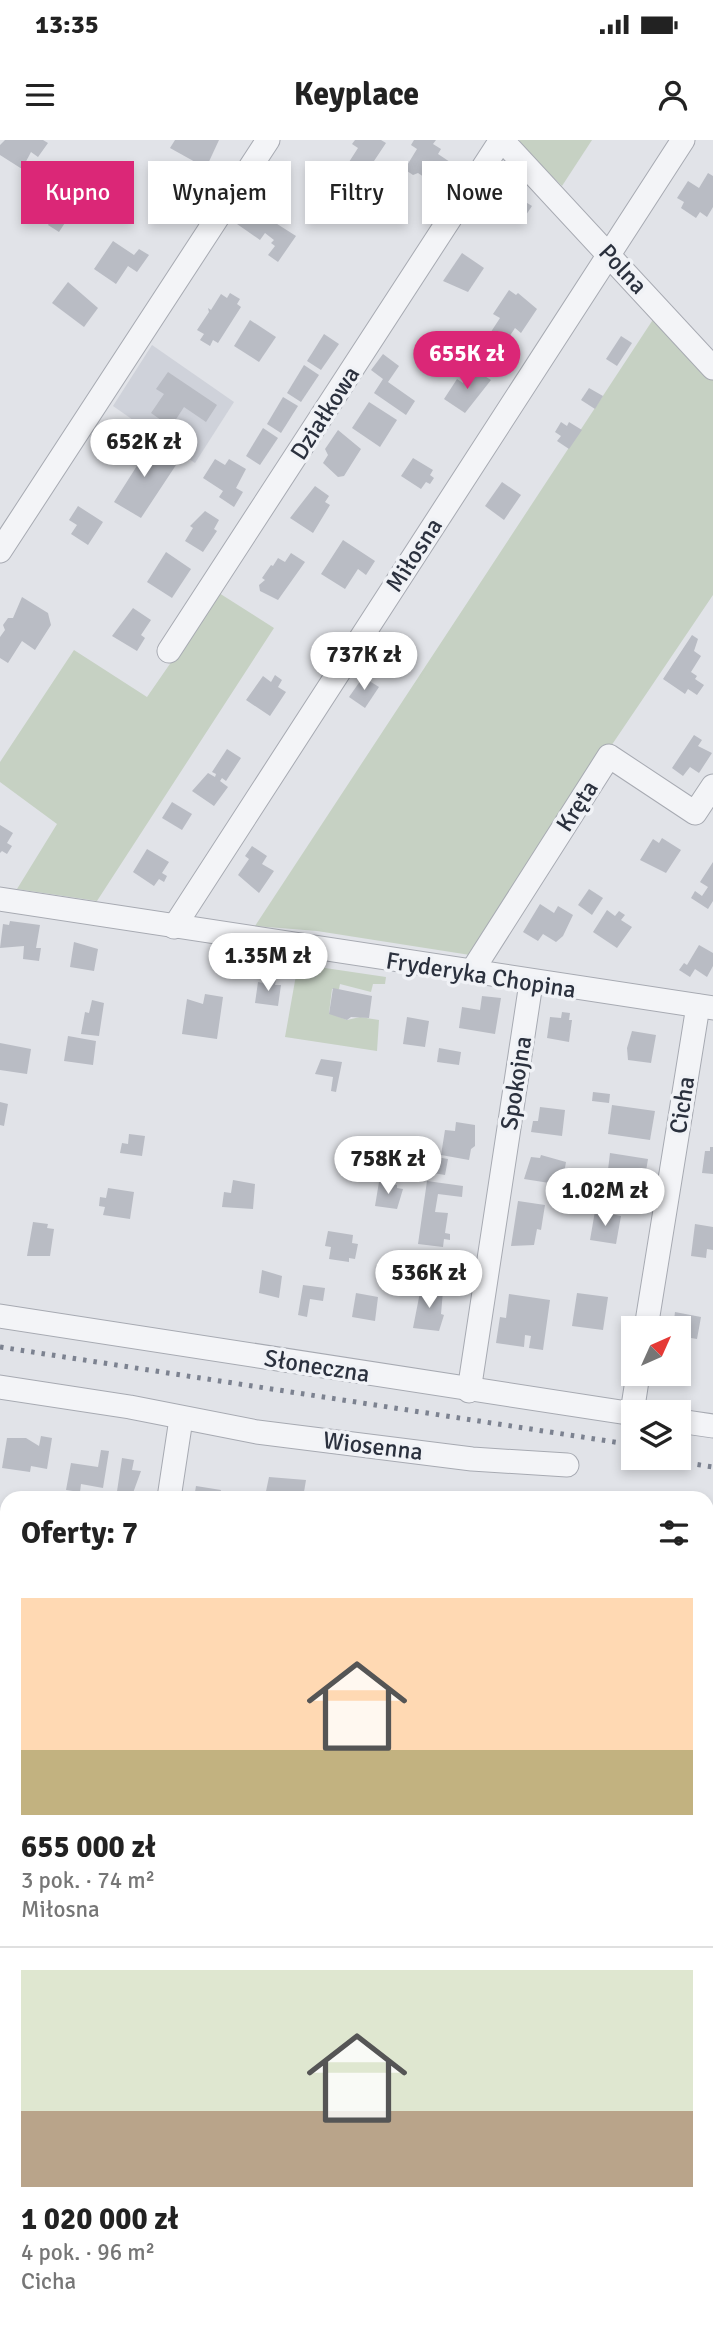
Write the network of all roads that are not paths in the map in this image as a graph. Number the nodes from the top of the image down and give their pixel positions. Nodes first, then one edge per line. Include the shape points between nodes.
1 (268, 140) edge
2 (502, 140) edge
3 (683, 140) edge
4 (609, 254) junction
5 (713, 368) edge
6 (0, 551) edge
7 (169, 651) dead end
8 (713, 786) edge
9 (0, 899) edge
10 (174, 927) junction
11 (472, 971) junction
12 (531, 983) junction
13 (705, 1007) edge
14 (0, 1315) edge
15 (648, 1316) edge
16 (0, 1387) edge
17 (468, 1391) junction
18 (621, 1412) edge
19 (181, 1419) junction
20 (691, 1423) edge
21 (713, 1426) edge
22 (567, 1465) dead end
23 (170, 1491) edge

1 - 6 street
2 - 4 street, Polna
2 - 7 street, Działkowa
3 - 4 street, Miłosna
4 - 5 street, Polna
4 - 10 street, Miłosna
8 - 11 street, Kręta via 695,813 610,756
9 - 10 street, Fryderyka Chopina
10 - 11 street, Fryderyka Chopina
11 - 12 street, Fryderyka Chopina
12 - 13 street, Fryderyka Chopina
12 - 17 street, Spokojna
13 - 15 street, Cicha
14 - 17 street, Słoneczna
16 - 19 street, Wiosenna via 130,1406
17 - 18 street, Słoneczna
19 - 22 street, Wiosenna via 472,1459
19 - 23 street
20 - 21 street

